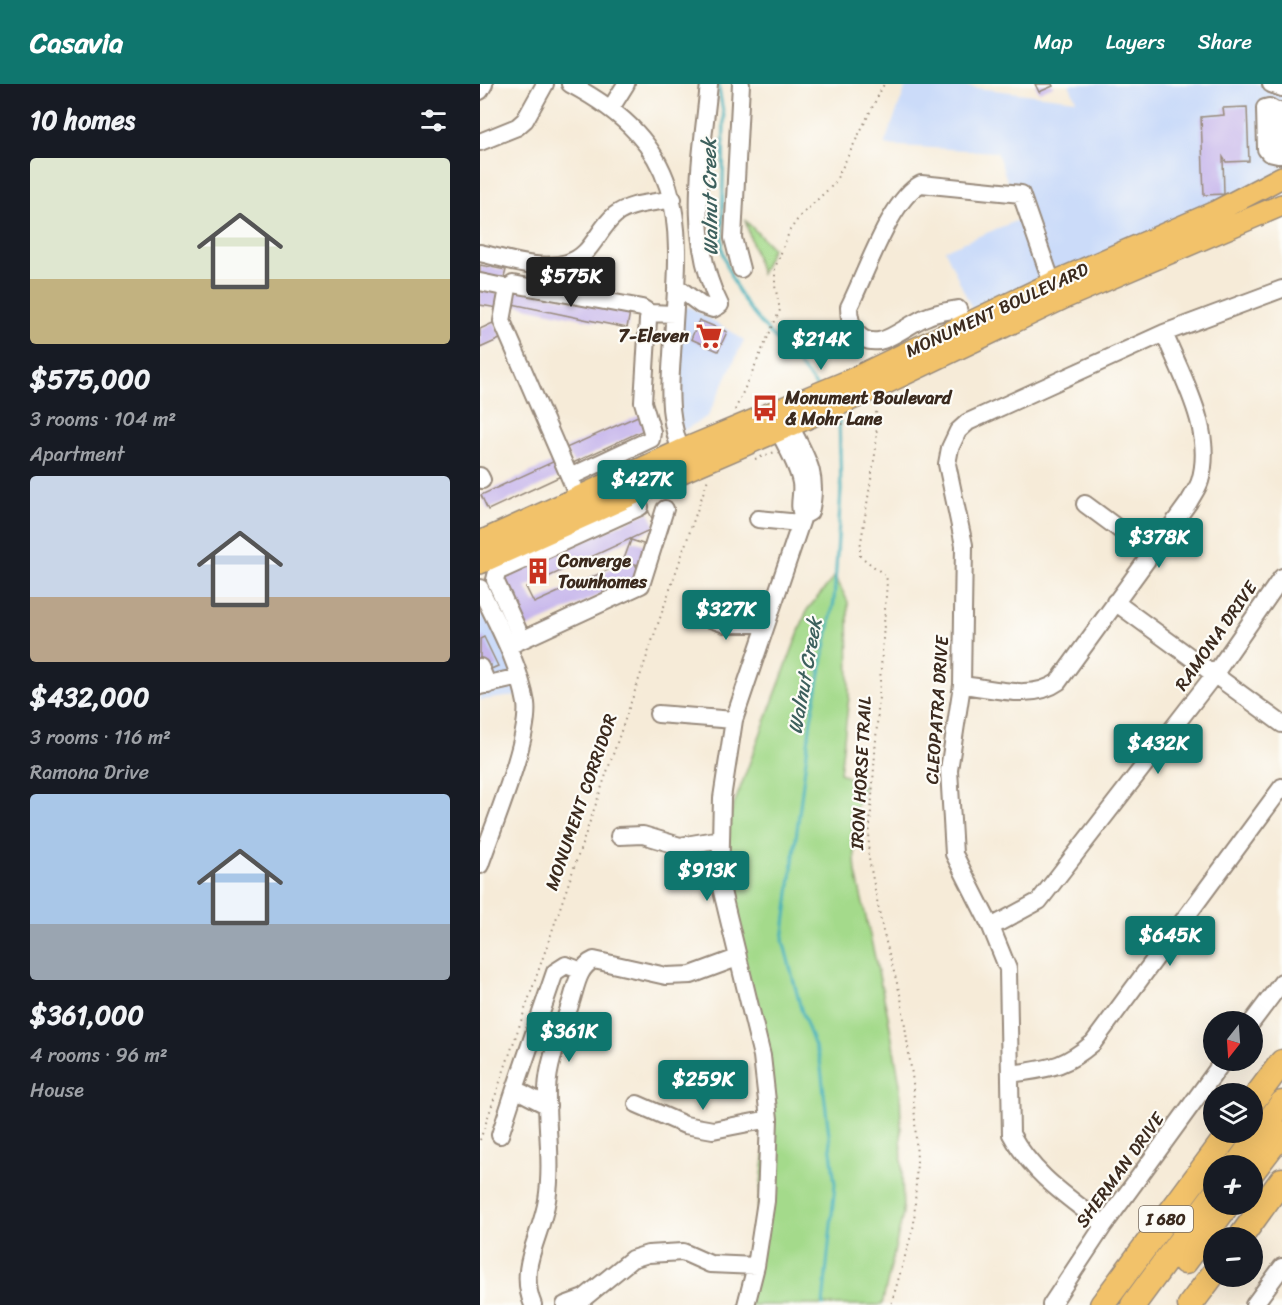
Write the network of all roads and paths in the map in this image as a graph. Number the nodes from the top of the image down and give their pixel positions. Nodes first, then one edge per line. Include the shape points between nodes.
1 (484, 84) edge
2 (545, 84) edge
3 (570, 84) edge
4 (626, 84) edge
5 (709, 84) edge
6 (741, 84) edge
7 (884, 84) edge
8 (1271, 84) edge
9 (1282, 88) edge
10 (480, 91) edge
11 (611, 108) junction
12 (1279, 111) edge
13 (480, 142) edge
14 (1280, 155) edge
15 (1282, 177) edge
16 (673, 199) junction
17 (1282, 205) edge
18 (480, 254) edge
19 (741, 269) dead end
20 (480, 282) edge
21 (1052, 283) junction
22 (676, 286) junction
23 (508, 288) junction
24 (1282, 289) edge
25 (650, 313) junction
26 (674, 314) junction
27 (963, 327) junction
28 (1164, 333) junction
29 (854, 388) junction
30 (792, 417) junction
31 (731, 418) dead end
32 (854, 421) dead end
33 (685, 460) junction
34 (710, 474) dead end
35 (574, 487) junction
36 (1085, 504) dead end
37 (640, 507) dead end
38 (665, 509) dead end
39 (758, 519) dead end
40 (802, 520) junction
41 (480, 542) edge
42 (1150, 552) junction
43 (480, 563) edge
44 (1282, 577) edge
45 (480, 588) edge
46 (1116, 602) junction
47 (694, 613) dead end
48 (487, 623) edge
49 (766, 624) junction
50 (522, 639) junction
51 (507, 646) junction
52 (480, 667) edge
53 (1214, 675) junction
54 (519, 677) junction
55 (962, 685) junction
56 (484, 686) edge
57 (658, 714) dead end
58 (734, 720) junction
59 (1282, 724) edge
60 (1282, 787) edge
61 (619, 836) dead end
62 (721, 839) junction
63 (480, 866) edge
64 (991, 927) junction
65 (737, 958) junction
66 (582, 971) junction
67 (1282, 982) edge
68 (1260, 1011) edge
69 (1282, 1062) edge
70 (1216, 1071) edge
71 (1011, 1074) junction
72 (1263, 1087) edge
73 (515, 1089) junction
74 (1282, 1103) edge
75 (637, 1104) dead end
76 (548, 1106) junction
77 (769, 1119) junction
78 (1282, 1133) edge
79 (500, 1135) dead end
80 (480, 1140) edge
81 (1222, 1143) edge
82 (1244, 1155) edge
83 (1263, 1158) edge
84 (1282, 1180) edge
85 (1203, 1211) edge
86 (1220, 1215) edge
87 (1104, 1225) junction
88 (1248, 1227) edge
89 (756, 1266) junction
90 (1282, 1268) edge
91 (1204, 1287) edge
92 (533, 1305) edge
93 (565, 1305) edge
94 (746, 1305) edge
95 (891, 1305) edge
96 (1051, 1305) edge
97 (1102, 1305) edge
98 (1133, 1305) edge
99 (1153, 1305) edge
100 (1190, 1305) edge
101 (1254, 1305) edge

1 - 10 street
2 - 13 street via 525,120
3 - 11 street
4 - 11 street
5 - 22 street via 699,228 708,282 720,305 713,309 701,305
6 - 19 street via 733,238
7 - 31 path via 834,184 790,230 775,268 780,310
8 - 9 street
11 - 16 street via 654,157
12 - 14 street
15 - 21 main road, MONUMENT BOULEVARD via 1215,213
16 - 18 street via 630,207 617,214 590,249 568,263 545,266
16 - 22 street via 678,248
17 - 29 main road, MONUMENT BOULEVARD
20 - 23 street
21 - 27 main road, MONUMENT BOULEVARD
21 - 27 street via 1021,194 921,184 910,189 898,205 849,307 849,322 864,338 879,341 928,315 958,309
22 - 26 street
23 - 25 street via 513,284 642,308
23 - 35 street via 502,321
24 - 28 street, CLEOPATRA DRIVE
25 - 26 street
25 - 35 street via 643,402 651,439
26 - 33 street via 669,405
27 - 29 main road, MONUMENT BOULEVARD
28 - 42 street via 1195,410 1202,460 1200,482 1189,502
28 - 55 street, CLEOPATRA DRIVE via 968,422 958,431 947,464 964,545
29 - 30 main road, MONUMENT BOULEVARD
30 - 33 main road, MONUMENT BOULEVARD
30 - 40 street
32 - 95 path, IRON HORSE TRAIL via 877,418 860,548 860,556 887,580 868,854 901,998 913,1082 917,1160 914,1225
33 - 35 main road, MONUMENT BOULEVARD
33 - 43 main road, MONUMENT BOULEVARD
34 - 80 path, MONUMENT CORRIDOR
35 - 41 main road, MONUMENT BOULEVARD
36 - 42 street
37 - 50 street via 497,572 495,580
38 - 50 street via 641,585
39 - 40 street
40 - 49 street
42 - 46 street
44 - 53 street, RAMONA DRIVE
45 - 48 street
46 - 53 street
46 - 55 street via 1058,682 1048,689 1034,693
47 - 49 street via 725,624
48 - 51 street
49 - 58 street
50 - 51 street
51 - 54 street
52 - 56 street
53 - 59 street
53 - 64 street, RAMONA DRIVE via 1039,901
54 - 56 street
54 - 63 street via 526,705 521,746
55 - 64 street, CLEOPATRA DRIVE via 949,770 954,854
57 - 58 street
58 - 62 street via 722,798
60 - 71 street via 1093,1042 1056,1068
61 - 62 street via 643,836 680,846
62 - 65 street via 720,883
64 - 71 street, CLEOPATRA DRIVE via 1008,969
65 - 66 street via 691,975 648,973 594,960
65 - 77 street via 762,1056
66 - 73 street via 566,965 555,972
66 - 76 street via 552,1060
67 - 68 street
69 - 72 highway
70 - 87 street, SHERMAN DRIVE
71 - 87 street, CLEOPATRA DRIVE via 1011,1134 1023,1156 1041,1178
73 - 76 street
73 - 79 street
74 - 82 highway
75 - 77 street via 685,1125 713,1130
76 - 92 street via 548,1198 527,1262
77 - 89 street via 766,1201
78 - 83 highway
81 - 97 highway, I 680
84 - 88 highway
85 - 98 highway, I 680
86 - 99 highway, I 680
87 - 96 street, SHERMAN DRIVE
89 - 93 street via 710,1264 683,1252 648,1254 632,1259 584,1298
89 - 94 street
90 - 101 street
91 - 100 highway

